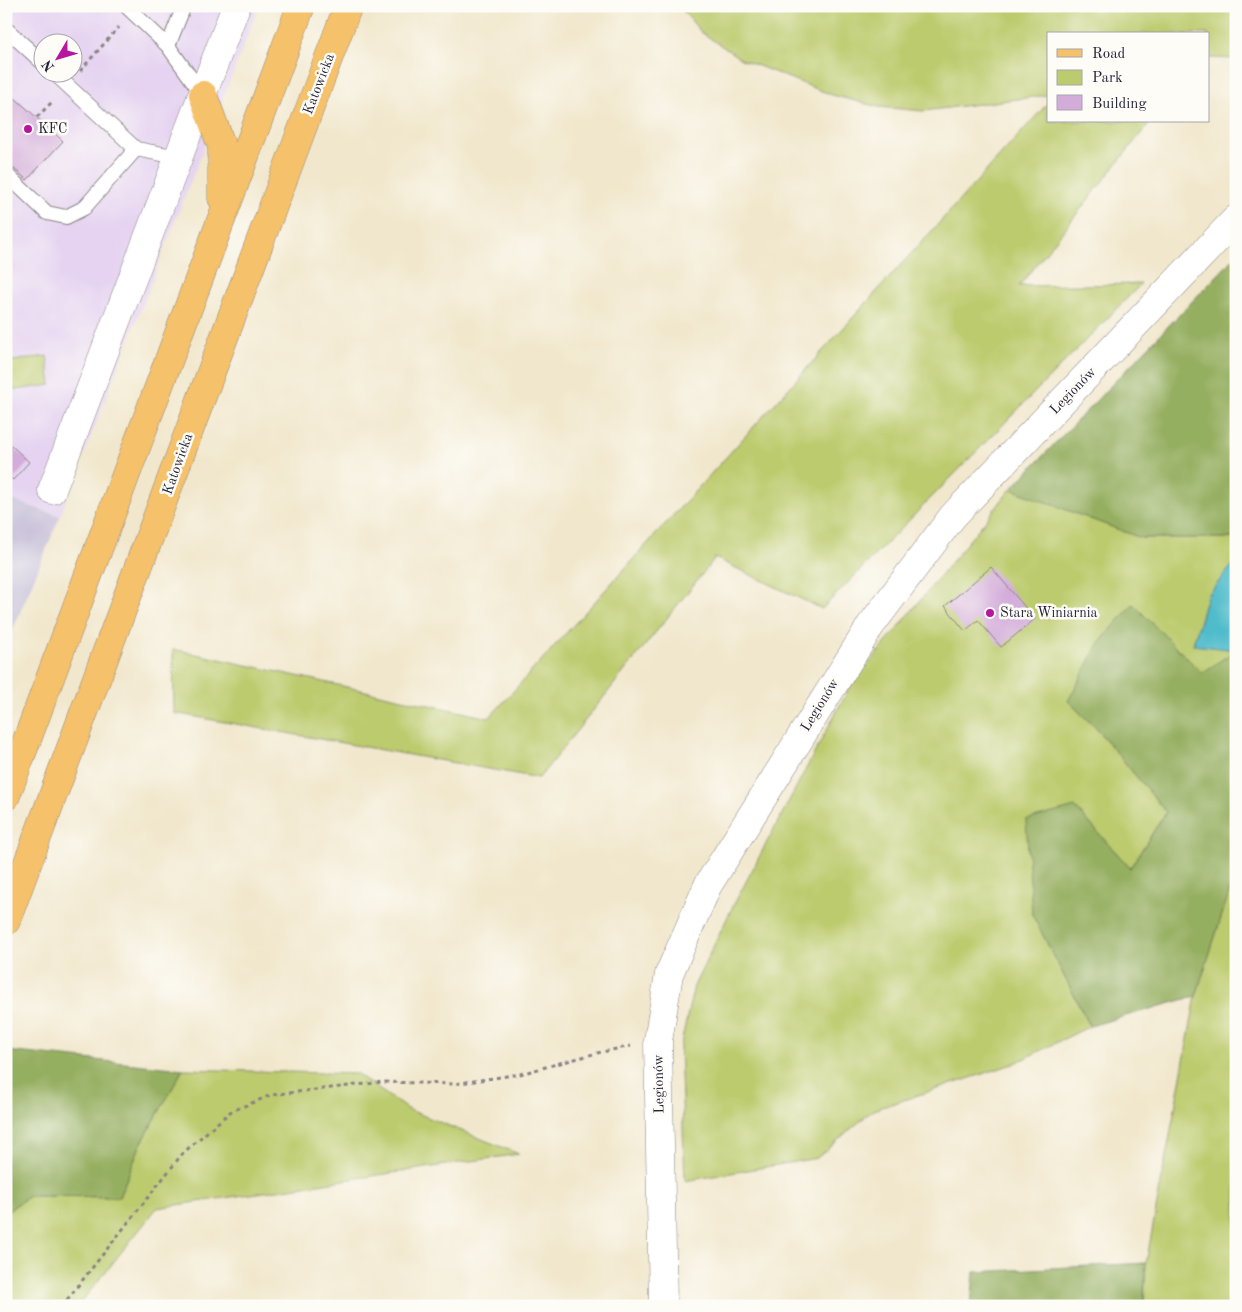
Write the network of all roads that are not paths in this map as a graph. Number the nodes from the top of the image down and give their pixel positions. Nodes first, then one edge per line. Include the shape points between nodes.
1 (184, 6) edge
2 (236, 6) edge
3 (301, 6) edge
4 (348, 6) edge
5 (129, 9) edge
6 (6, 29) edge
7 (168, 46) junction
8 (32, 53) edge
9 (64, 82) edge
10 (203, 95) junction
11 (136, 149) junction
12 (178, 158) junction
13 (6, 174) edge
14 (222, 216) junction
15 (1236, 219) edge
16 (52, 490) dead end
17 (6, 796) edge
18 (6, 922) edge
19 (663, 1306) edge

1 - 7 lane
2 - 10 street
3 - 14 main road
4 - 18 main road, Katowicka
5 - 7 lane
6 - 8 lane
7 - 10 lane
9 - 11 lane
10 - 12 street
10 - 14 main road via 222,147
11 - 12 lane
11 - 13 lane via 84,208 66,217 47,212
12 - 16 street
14 - 17 main road
15 - 19 street, Legionów via 953,516 871,625 708,885 669,974 658,1041

